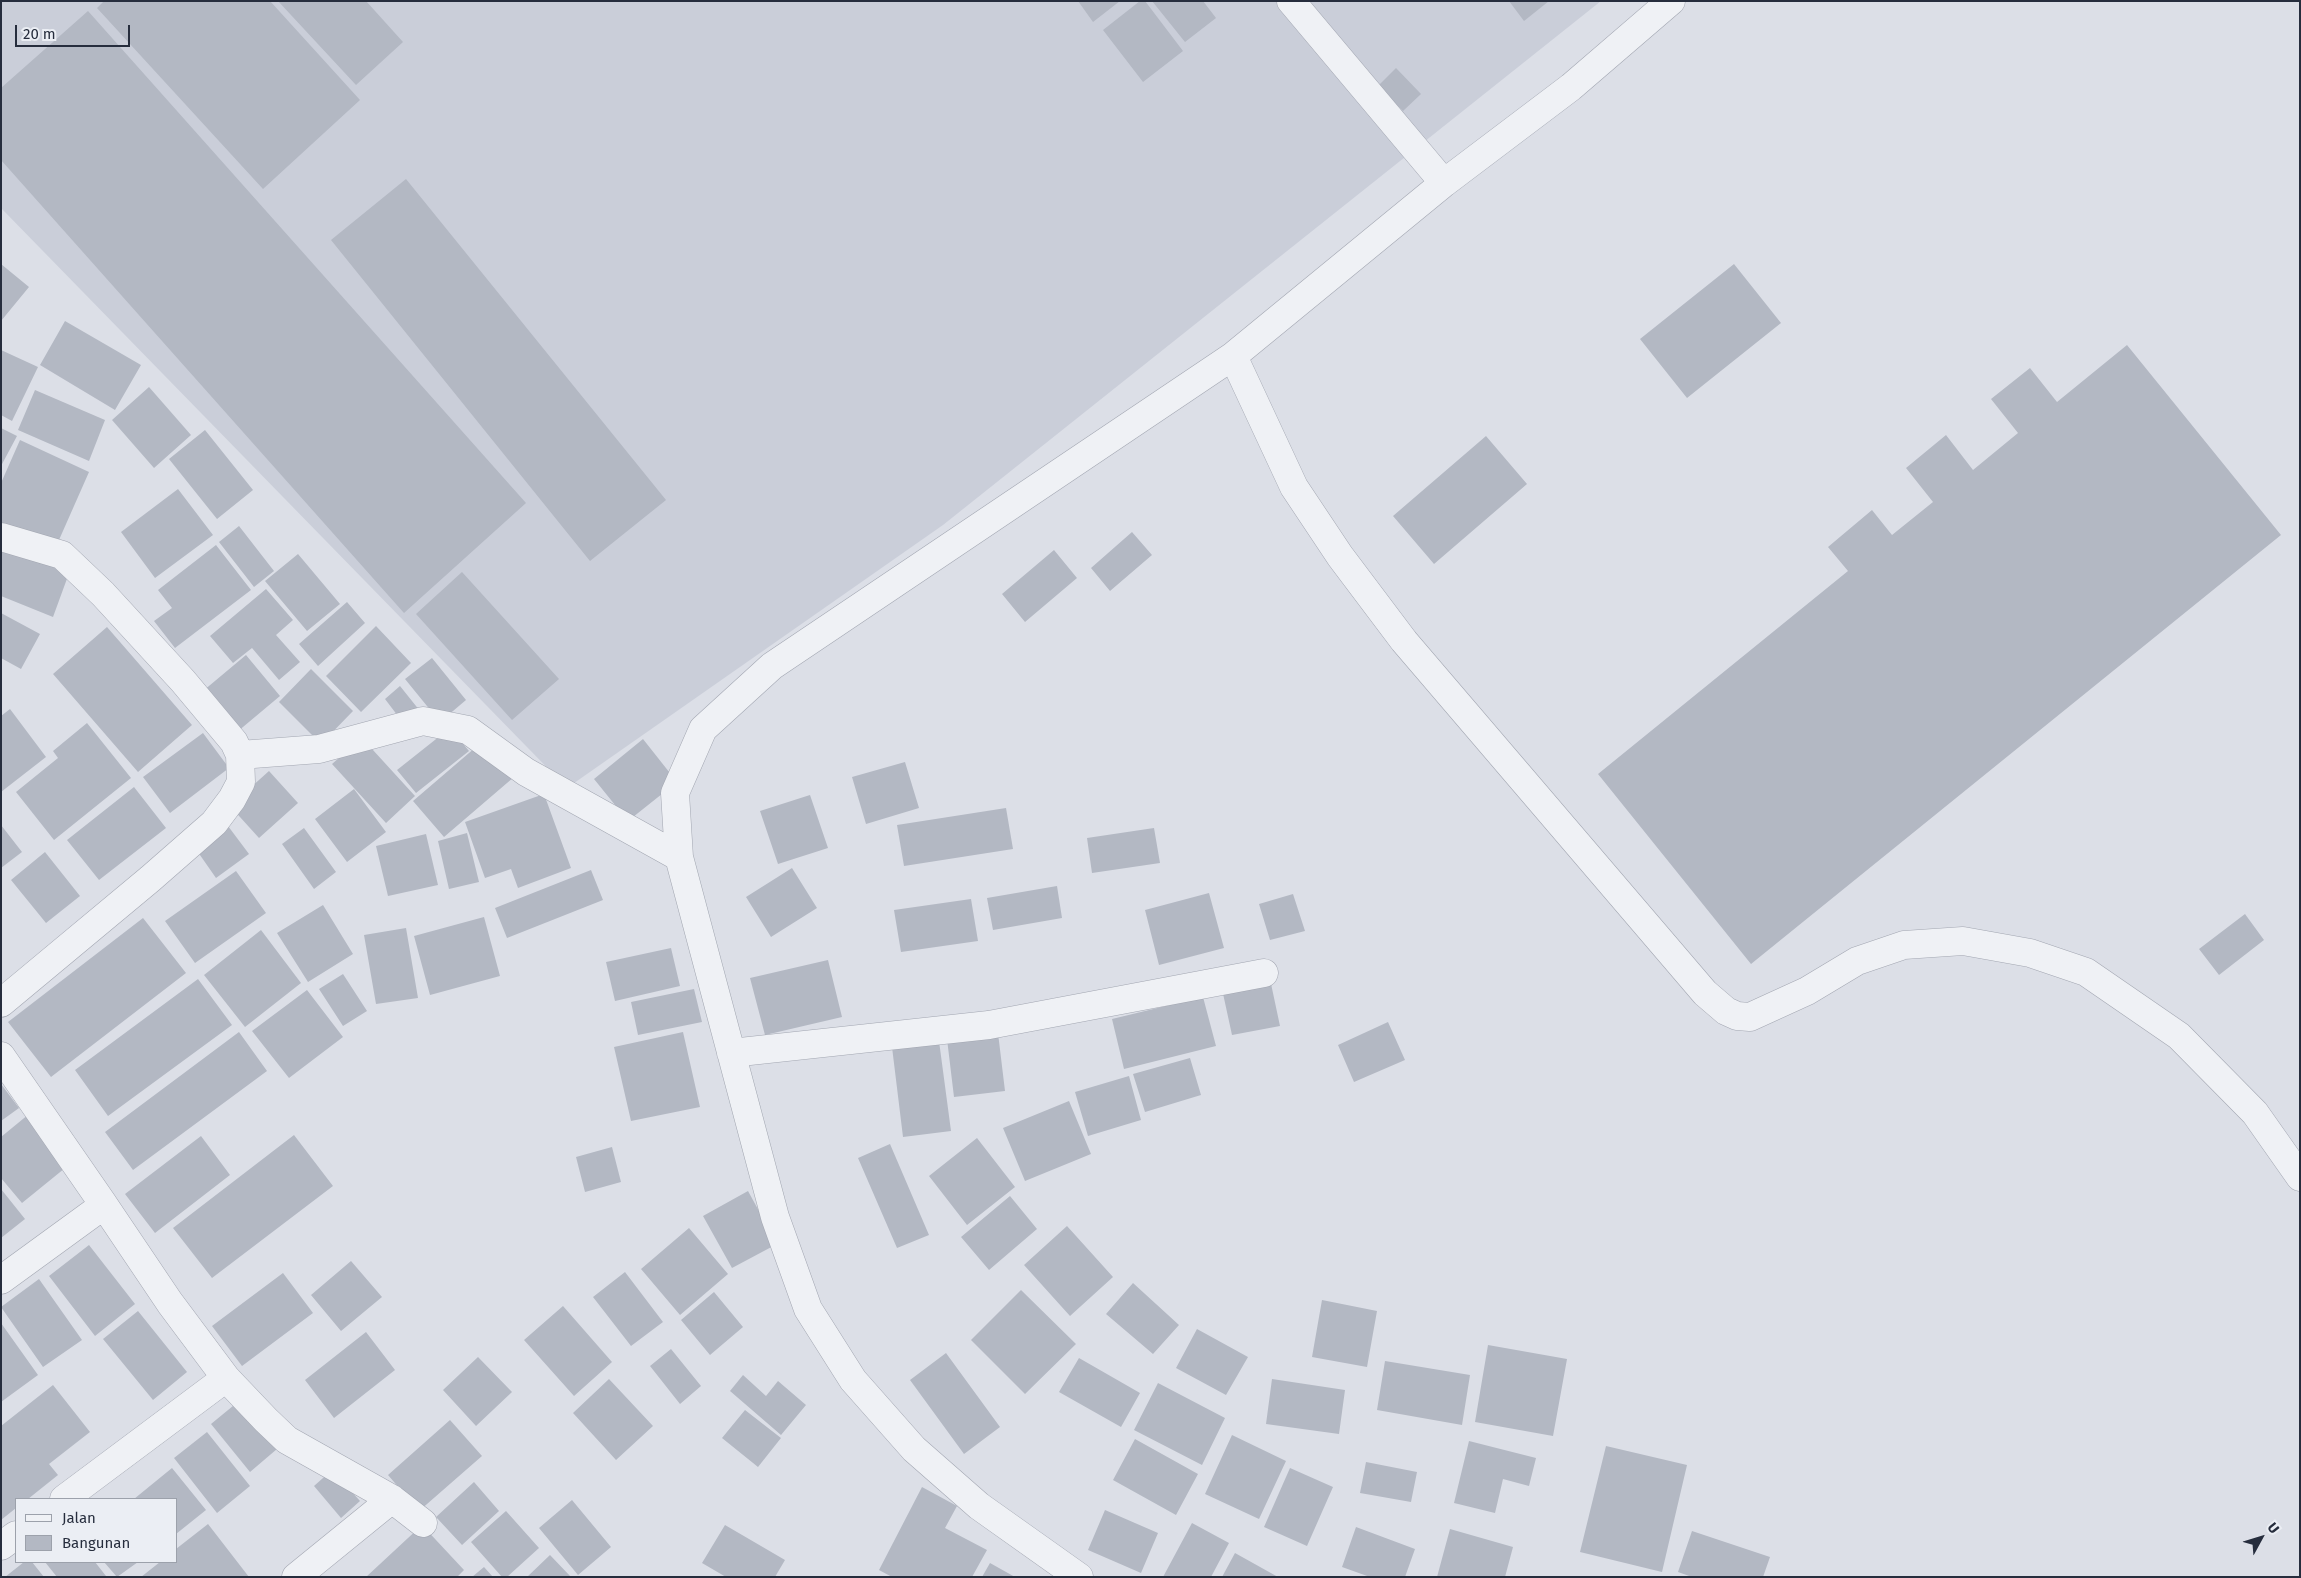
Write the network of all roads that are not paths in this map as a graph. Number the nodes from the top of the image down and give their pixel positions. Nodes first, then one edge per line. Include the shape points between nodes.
1 (1290, 1) edge
2 (1670, 1) edge
3 (1444, 184) junction
4 (1233, 356) junction
5 (1, 537) edge
6 (240, 755) junction
7 (679, 857) junction
8 (1264, 973) dead end
9 (1, 1002) edge
10 (730, 1053) junction
11 (1, 1056) edge
12 (2300, 1176) edge
13 (104, 1204) junction
14 (1, 1280) edge
15 (226, 1378) junction
16 (65, 1498) edge
17 (392, 1499) junction
18 (423, 1523) dead end
19 (15, 1536) edge
20 (1, 1546) edge
21 (296, 1577) edge
22 (1079, 1577) edge

1 - 3 street
2 - 3 street via 1571,88
3 - 4 street
4 - 7 street via 772,666 703,729 675,793
4 - 12 street via 1294,487 1340,556 1404,641 1698,986 1726,1011 1750,1017 1807,991 1857,961 1904,945 1963,941 2030,953 2086,972 2179,1036 2255,1113
5 - 6 street via 62,555 183,680 234,742
6 - 7 street via 319,749 423,721 468,730 526,772
6 - 9 street via 241,782 214,823
7 - 10 street
8 - 10 street via 989,1025
10 - 22 street via 774,1217 808,1310 853,1380 914,1448 979,1506
11 - 13 street
13 - 14 street
13 - 15 street via 170,1303
15 - 16 street
15 - 17 street via 287,1440
17 - 18 street
17 - 21 street
19 - 20 street

